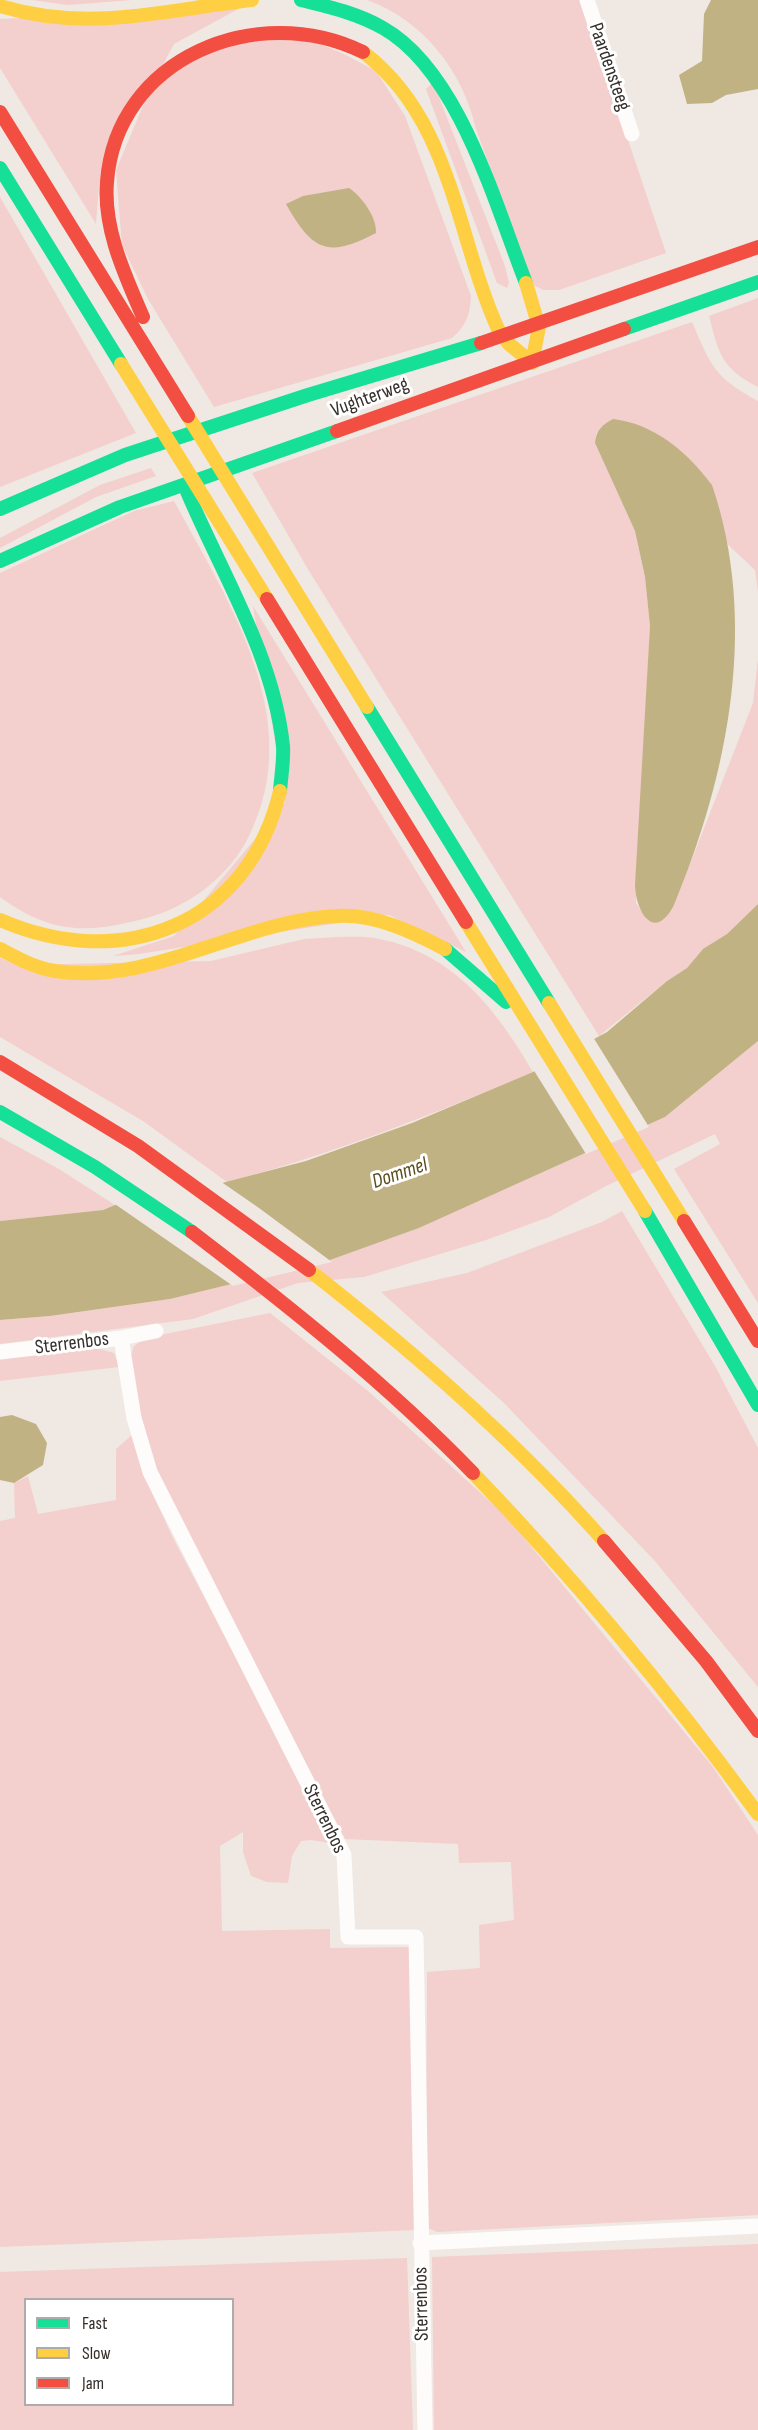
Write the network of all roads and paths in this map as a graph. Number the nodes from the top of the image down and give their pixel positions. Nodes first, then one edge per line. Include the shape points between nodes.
1 (252, 0) edge
2 (301, 0) edge
3 (588, 0) edge
4 (0, 6) edge
5 (0, 112) edge
6 (632, 134) dead end
7 (0, 168) edge
8 (758, 247) edge
9 (758, 282) edge
10 (539, 325) junction
11 (502, 337) junction
12 (532, 363) junction
13 (171, 388) junction
14 (168, 437) junction
15 (0, 509) edge
16 (0, 561) edge
17 (0, 920) edge
18 (0, 949) edge
19 (532, 1028) junction
20 (0, 1062) edge
21 (0, 1112) edge
22 (156, 1331) dead end
23 (122, 1338) junction
24 (758, 1341) edge
25 (0, 1352) edge
26 (758, 1405) edge
27 (758, 1731) edge
28 (758, 1814) edge
29 (758, 2226) edge
30 (420, 2243) junction
31 (424, 2430) edge

1 - 4 main road via 89,21 31,16
2 - 10 main road via 353,12 397,37 442,84 468,134
3 - 6 street, Paardensteeg
5 - 13 main road
7 - 14 main road
8 - 10 main road, Vughterweg
9 - 12 main road, Vughterweg
10 - 11 main road, Vughterweg
10 - 12 main road
11 - 12 main road
11 - 13 main road via 432,140 404,93 379,64 341,37 309,25 244,24 215,32 186,47 154,73 126,114 111,153 106,207 112,243
11 - 15 main road, Vughterweg via 125,455
12 - 16 main road, Vughterweg via 120,507
13 - 24 main road
14 - 17 main road via 201,529 259,645 281,720 282,779 269,828 241,875 199,913 168,929 107,943 66,942 34,935
14 - 19 main road
18 - 19 main road via 55,971 117,973 155,966 253,930 293,920 357,916 405,928 444,948 465,963
19 - 26 main road via 651,1220
20 - 27 main road via 51,1089 152,1153 360,1310 469,1402 670,1616
21 - 28 main road via 96,1168 182,1227 308,1323 437,1437 547,1549 636,1651 702,1734
22 - 23 street
23 - 25 street, Sterrenbos
23 - 30 street, Sterrenbos via 134,1418 150,1472 344,1855 348,1937 416,1937
29 - 30 street
30 - 31 street, Sterrenbos

